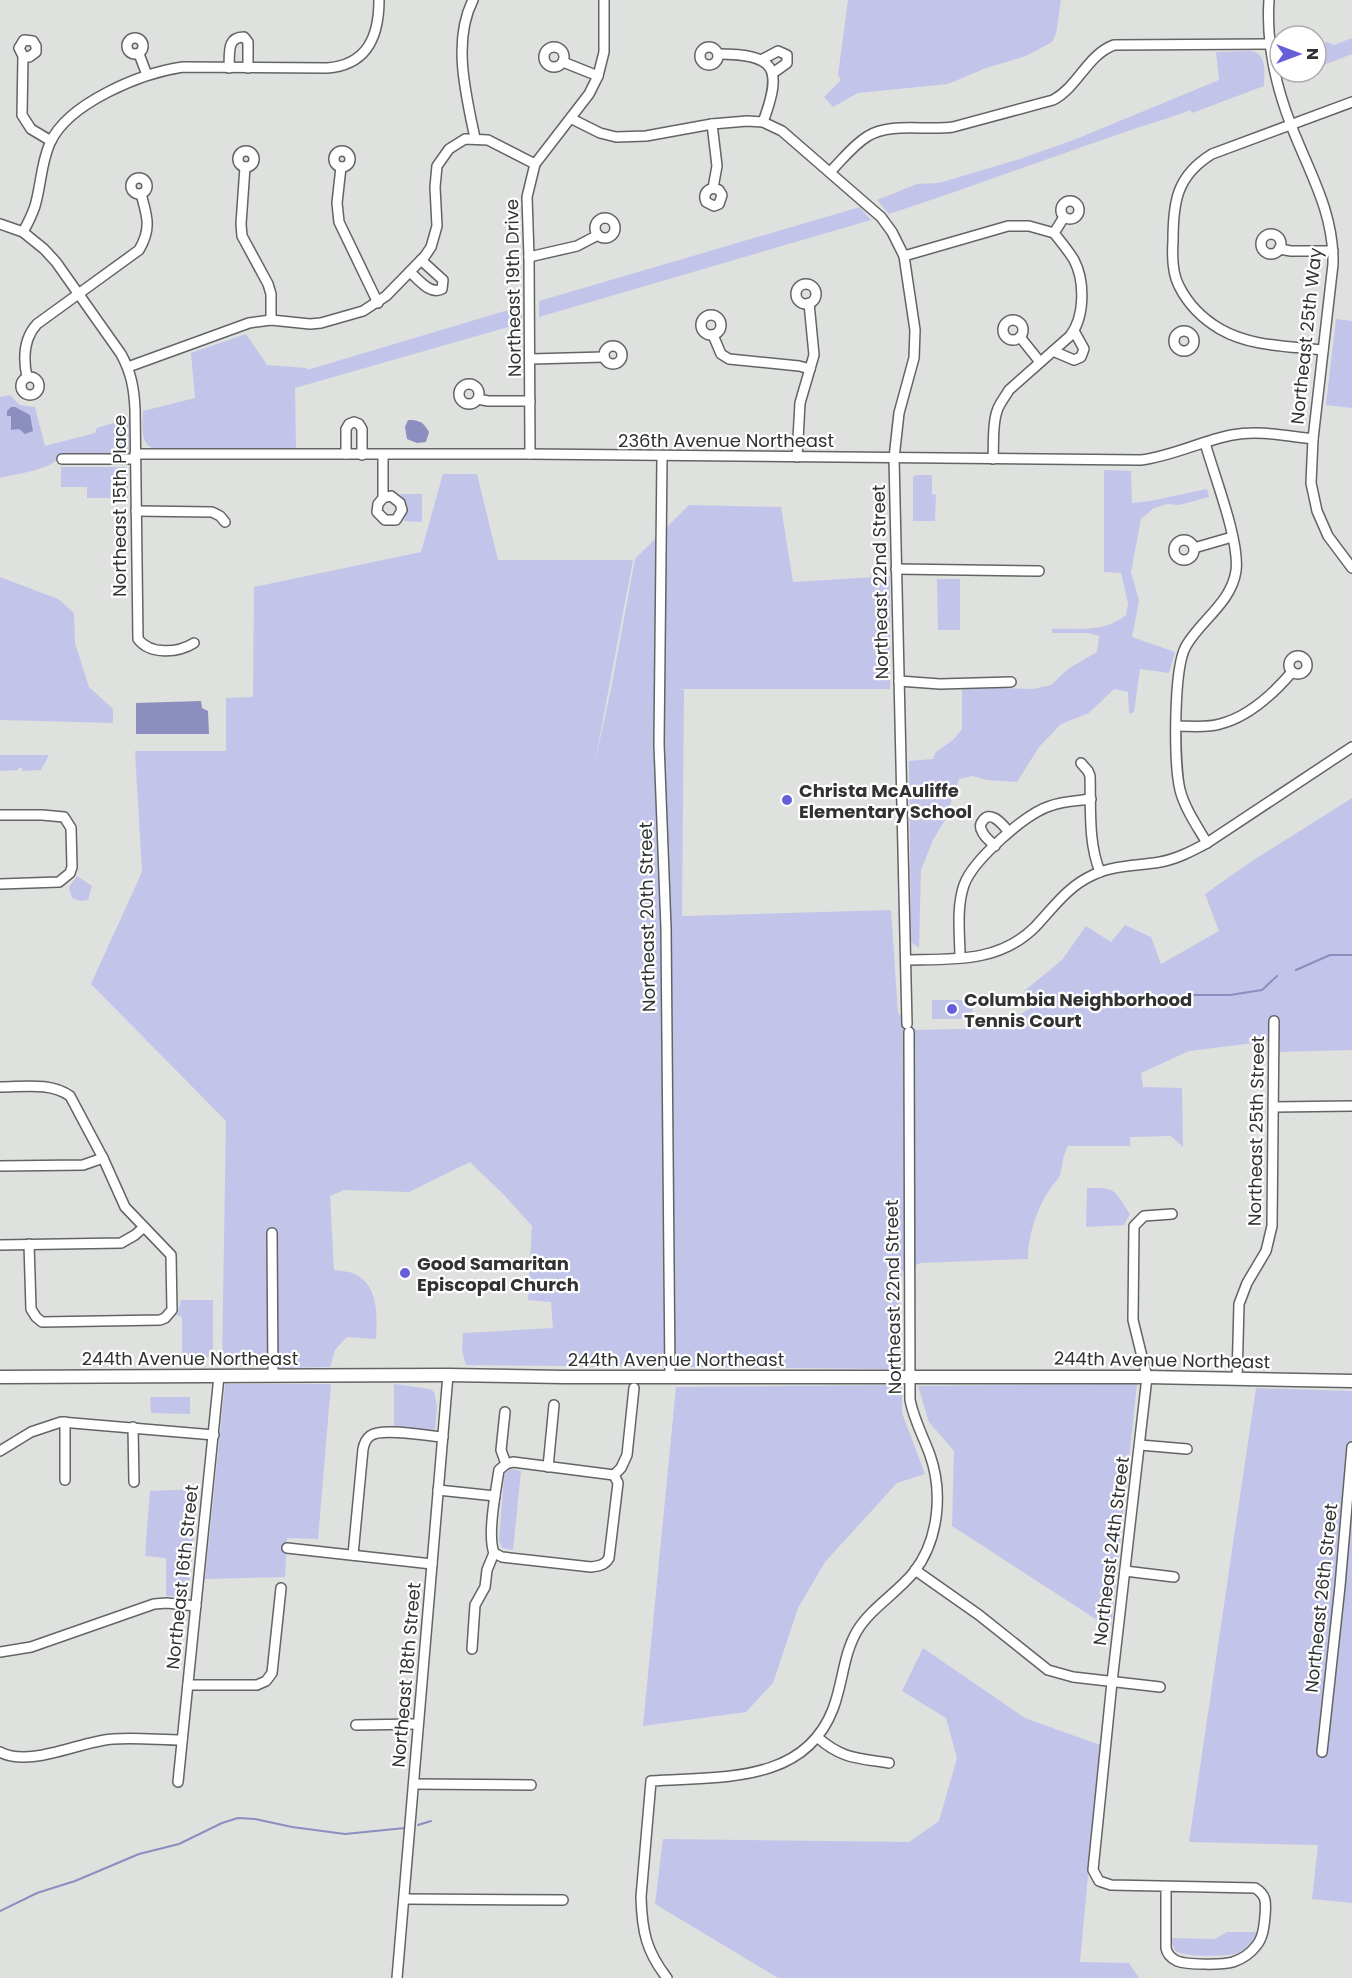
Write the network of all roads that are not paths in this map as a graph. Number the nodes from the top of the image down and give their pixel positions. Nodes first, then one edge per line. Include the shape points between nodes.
1 (379, 0) edge
2 (473, 0) edge
3 (604, 0) edge
4 (1269, 0) edge
5 (1268, 24) edge
6 (1268, 44) edge
7 (139, 54) dead end
8 (718, 54) dead end
9 (23, 56) dead end
10 (763, 59) junction
11 (563, 62) dead end
12 (229, 68) junction
13 (248, 68) junction
14 (773, 73) junction
15 (147, 75) junction
16 (598, 76) junction
17 (1277, 84) edge
18 (1352, 102) edge
19 (572, 118) junction
20 (764, 122) junction
21 (712, 124) junction
22 (1291, 125) junction
23 (475, 138) junction
24 (51, 141) junction
25 (536, 164) junction
26 (245, 167) dead end
27 (341, 167) dead end
28 (830, 172) junction
29 (713, 188) dead end
30 (141, 194) dead end
31 (1064, 217) dead end
32 (0, 224) edge
33 (23, 231) junction
34 (1054, 233) junction
35 (598, 235) dead end
36 (1279, 249) dead end
37 (1333, 251) junction
38 (904, 256) junction
39 (529, 257) junction
40 (421, 260) junction
41 (410, 272) junction
42 (78, 293) junction
43 (378, 303) junction
44 (810, 303) dead end
45 (1203, 318) junction
46 (271, 320) junction
47 (1075, 330) junction
48 (1190, 333) dead end
49 (713, 335) dead end
50 (1020, 337) dead end
51 (1323, 350) junction
52 (1053, 351) junction
53 (604, 357) dead end
54 (531, 358) junction
55 (1040, 362) junction
56 (128, 367) junction
57 (810, 369) junction
58 (27, 377) dead end
59 (478, 399) dead end
60 (530, 401) junction
61 (1312, 439) junction
62 (1205, 443) junction
63 (346, 454) junction
64 (362, 454) junction
65 (530, 454) junction
66 (383, 455) junction
67 (135, 457) junction
68 (662, 457) junction
69 (797, 457) junction
70 (894, 458) junction
71 (63, 459) dead end
72 (993, 459) junction
73 (383, 498) dead end
74 (136, 511) junction
75 (225, 522) dead end
76 (1232, 537) junction
77 (1194, 548) dead end
78 (1352, 568) edge
79 (896, 569) junction
80 (1039, 571) dead end
81 (194, 644) dead end
82 (1292, 672) dead end
83 (899, 681) junction
84 (1011, 682) dead end
85 (1177, 726) junction
86 (1352, 747) edge
87 (1081, 762) dead end
88 (1091, 800) junction
89 (0, 815) edge
90 (1009, 832) junction
91 (1207, 843) junction
92 (995, 846) junction
93 (1100, 872) junction
94 (0, 884) edge
95 (960, 958) junction
96 (906, 960) junction
97 (1274, 1021) dead end
98 (0, 1087) edge
99 (1352, 1106) edge
100 (1274, 1107) junction
101 (103, 1158) junction
102 (0, 1166) edge
103 (1172, 1214) dead end
104 (144, 1227) junction
105 (272, 1233) dead end
106 (29, 1244) junction
107 (0, 1245) edge
108 (273, 1375) junction
109 (448, 1375) junction
110 (219, 1376) junction
111 (910, 1376) junction
112 (0, 1377) edge
113 (670, 1377) junction
114 (1147, 1377) junction
115 (1237, 1379) junction
116 (1352, 1381) edge
117 (634, 1388) dead end
118 (554, 1405) dead end
119 (505, 1412) dead end
120 (65, 1422) junction
121 (133, 1427) junction
122 (213, 1435) junction
123 (443, 1437) junction
124 (1140, 1445) junction
125 (1352, 1447) edge
126 (1187, 1449) dead end
127 (0, 1452) edge
128 (506, 1464) junction
129 (548, 1467) junction
130 (614, 1475) junction
131 (65, 1479) dead end
132 (134, 1482) dead end
133 (438, 1490) junction
134 (495, 1496) junction
135 (287, 1548) dead end
136 (494, 1553) junction
137 (353, 1555) junction
138 (432, 1564) junction
139 (915, 1570) junction
140 (1125, 1571) junction
141 (1174, 1577) dead end
142 (281, 1588) dead end
143 (196, 1606) junction
144 (472, 1649) dead end
145 (0, 1652) edge
146 (0, 1663) edge
147 (1112, 1682) junction
148 (188, 1685) junction
149 (1161, 1687) dead end
150 (417, 1724) junction
151 (356, 1725) dead end
152 (817, 1737) junction
153 (183, 1740) junction
154 (1, 1752) edge
155 (1322, 1752) dead end
156 (889, 1763) dead end
157 (178, 1782) dead end
158 (414, 1784) junction
159 (531, 1785) dead end
160 (1166, 1887) junction
161 (405, 1899) junction
162 (563, 1900) dead end
163 (397, 1978) edge
164 (667, 1978) edge

1 - 13 street via 375,34 365,51 352,62 336,68
2 - 23 street via 465,23 463,62
3 - 16 street, Northeast 19th Drive via 605,44
4 - 5 street, Northeast 25th Way
6 - 28 street via 1114,45 1094,58 1053,100 952,128 882,130 859,142
7 - 15 street
8 - 10 street
9 - 24 street via 22,115 31,129
10 - 14 street
10 - 14 street via 778,51 787,55 787,63
11 - 16 street
12 - 13 street
12 - 13 street via 230,43 240,37 248,42
12 - 15 street via 183,67
14 - 20 street
15 - 24 street via 75,111
16 - 19 street, Northeast 19th Drive
17 - 22 street, Northeast 25th Way
18 - 22 street
19 - 21 street via 616,137 646,136
19 - 25 street, Northeast 19th Drive
20 - 21 street
20 - 28 street, Northeast 22nd Street via 782,130
21 - 29 street via 717,166
22 - 37 street, Northeast 25th Way via 1330,224
22 - 45 street via 1212,154 1184,180 1176,196 1174,269 1178,285
23 - 25 street via 498,143
23 - 40 street via 457,142 437,166 436,234
24 - 33 street via 35,205
25 - 39 street, Northeast 19th Drive via 527,197
26 - 46 street via 242,236 268,284
27 - 43 street via 339,222
28 - 38 street, Northeast 22nd Street via 881,217
30 - 42 street via 148,227 139,250
31 - 34 street
32 - 33 street
33 - 42 street via 56,262
34 - 38 street via 1029,226 1008,226
34 - 47 street via 1078,271 1080,316
35 - 39 street via 577,246
36 - 37 street
37 - 51 street, Northeast 25th Way
38 - 70 street, Northeast 22nd Street via 916,345 898,413
39 - 54 street, Northeast 19th Drive
40 - 41 street
40 - 41 street via 443,280 442,289 432,291
41 - 43 street
42 - 56 street
42 - 58 street via 31,330 25,344
43 - 46 street via 321,323
44 - 57 street via 814,345
45 - 48 street
45 - 51 street via 1247,340
46 - 56 street via 249,323
47 - 52 street
47 - 52 street via 1084,348 1081,357 1074,360
49 - 57 street via 722,354 729,359
50 - 55 street
51 - 61 street, Northeast 25th Way
52 - 55 street
53 - 54 street
54 - 60 street, Northeast 19th Drive
55 - 72 street via 1009,390 997,411
56 - 67 street, Northeast 15th Place via 134,392
57 - 69 street via 800,402
59 - 60 street
60 - 65 street, Northeast 19th Drive
61 - 62 street, 236th Avenue Northeast via 1248,433
61 - 78 street, Northeast 25th Way via 1311,483 1317,511 1328,536
62 - 72 street, 236th Avenue Northeast via 1141,460
62 - 76 street
63 - 64 street, 236th Avenue Northeast
63 - 64 street via 346,429 354,422 362,429
63 - 67 street, 236th Avenue Northeast
64 - 66 street, 236th Avenue Northeast
65 - 66 street, 236th Avenue Northeast
65 - 68 street, 236th Avenue Northeast
66 - 73 street
67 - 71 street, 236th Avenue Northeast
67 - 74 street, Northeast 15th Place
68 - 69 street, 236th Avenue Northeast
68 - 113 street, Northeast 20th Street via 659,744 666,928
69 - 70 street, 236th Avenue Northeast
70 - 72 street, 236th Avenue Northeast
70 - 79 street, Northeast 22nd Street
74 - 75 street via 212,512
74 - 81 street, Northeast 15th Place via 138,639 142,645 156,650
76 - 77 street
76 - 85 street via 1236,572 1230,589 1182,654 1177,681
79 - 80 street
79 - 83 street, Northeast 22nd Street
82 - 85 street via 1268,696 1232,719 1211,725
83 - 84 street
83 - 96 street, Northeast 22nd Street
85 - 91 street via 1180,790
86 - 91 street
87 - 88 street via 1090,776
88 - 90 street via 1049,806
88 - 93 street via 1092,839
89 - 94 street via 63,817 71,828 72,867 59,882
90 - 92 street
90 - 92 street via 996,819 984,819 981,831
91 - 93 street via 1163,862
92 - 95 street via 964,886
93 - 95 street via 1065,894 1034,928 1011,945 988,955
95 - 96 street
96 - 111 street, Northeast 22nd Street
97 - 100 street, Northeast 25th Street
98 - 101 street via 47,1086 62,1090 70,1096
99 - 100 street
100 - 115 street, Northeast 25th Street via 1272,1226 1266,1251 1246,1283 1239,1304
101 - 102 street via 83,1165
101 - 104 street via 125,1207
103 - 114 street, Northeast 24th Street via 1144,1216 1134,1226 1133,1320
104 - 106 street via 121,1243
104 - 106 street via 171,1255 173,1304 170,1314 160,1320 42,1322 31,1309
105 - 108 street
106 - 107 street
108 - 109 street, 244th Avenue Northeast
108 - 110 street, 244th Avenue Northeast
109 - 113 street, 244th Avenue Northeast
109 - 123 street, Northeast 18th Street
110 - 112 street, 244th Avenue Northeast
110 - 122 street, Northeast 16th Street
111 - 113 street, 244th Avenue Northeast
111 - 114 street, 244th Avenue Northeast
111 - 139 street, Northeast 22nd Street via 913,1417 938,1487 931,1538
114 - 115 street, 244th Avenue Northeast
114 - 124 street, Northeast 24th Street
115 - 116 street, 244th Avenue Northeast
117 - 130 street via 627,1455
118 - 129 street
119 - 128 street via 501,1450
120 - 121 street
120 - 127 street via 31,1432
120 - 131 street
121 - 122 street
121 - 132 street
122 - 143 street, Northeast 16th Street
123 - 133 street, Northeast 18th Street
123 - 137 street via 382,1432 370,1435 363,1449
124 - 126 street
124 - 140 street, Northeast 24th Street
125 - 155 street, Northeast 26th Street
128 - 129 street
128 - 134 street via 499,1470
129 - 130 street
130 - 136 street via 618,1483 607,1562 591,1567
133 - 134 street
133 - 138 street, Northeast 18th Street
134 - 136 street via 491,1545
135 - 137 street
136 - 144 street via 485,1587 475,1605
137 - 138 street
138 - 150 street, Northeast 18th Street
139 - 147 street via 1048,1670
139 - 152 street, Northeast 22nd Street via 858,1629 846,1657 833,1711
140 - 141 street
140 - 147 street, Northeast 24th Street
142 - 148 street via 272,1673 266,1681 257,1685
143 - 145 street via 154,1604 31,1647
143 - 148 street, Northeast 16th Street
145 - 146 street
147 - 149 street
147 - 160 street, Northeast 24th Street via 1093,1870 1103,1884
148 - 153 street, Northeast 16th Street
150 - 151 street
150 - 158 street, Northeast 18th Street
152 - 156 street via 846,1756
152 - 164 street, Northeast 22nd Street via 791,1760 763,1771 651,1781 641,1916 645,1940
153 - 154 street via 113,1739 32,1757
153 - 157 street, Northeast 16th Street
158 - 159 street
158 - 161 street, Northeast 18th Street
160 - 160 street via 1166,1948 1174,1960 1229,1963 1257,1946 1266,1904 1264,1894 1256,1888
161 - 162 street
161 - 163 street, Northeast 18th Street

